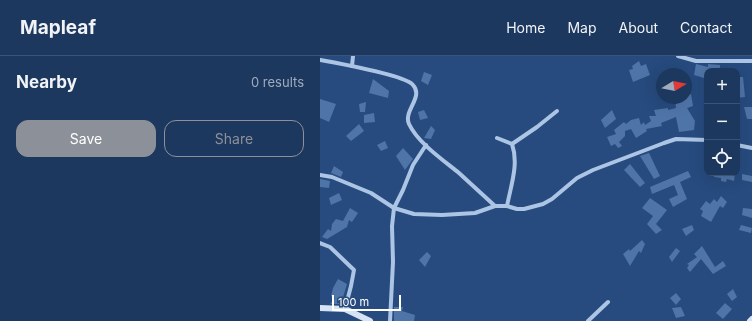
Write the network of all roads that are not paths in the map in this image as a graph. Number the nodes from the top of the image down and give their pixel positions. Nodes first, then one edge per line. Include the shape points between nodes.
1 (353, 56) edge
2 (678, 56) edge
3 (320, 60) edge
4 (752, 61) edge
5 (352, 66) junction
6 (557, 112) dead end
7 (497, 138) dead end
8 (704, 140) edge
9 (512, 144) junction
10 (426, 145) junction
11 (740, 146) edge
12 (752, 148) edge
13 (320, 175) edge
14 (494, 206) junction
15 (506, 206) junction
16 (394, 208) junction
17 (320, 243) edge
18 (608, 302) dead end
19 (320, 308) edge
20 (345, 309) junction
21 (370, 321) edge
22 (390, 321) edge
23 (588, 321) edge

1 - 5 street
2 - 4 street via 702,62
3 - 5 street
5 - 10 street via 373,70 410,82 414,86 416,97 409,110 408,122
6 - 9 street
7 - 9 street
8 - 15 street via 676,140 664,143 588,172 543,204 524,209
9 - 15 street via 516,166
10 - 14 street
10 - 16 street via 412,166
11 - 12 street
13 - 16 street via 332,177 371,193
14 - 15 street
14 - 16 street via 475,214 442,215 414,214
16 - 22 street
17 - 20 street via 330,247 354,270
18 - 23 street
19 - 20 street
20 - 21 street

